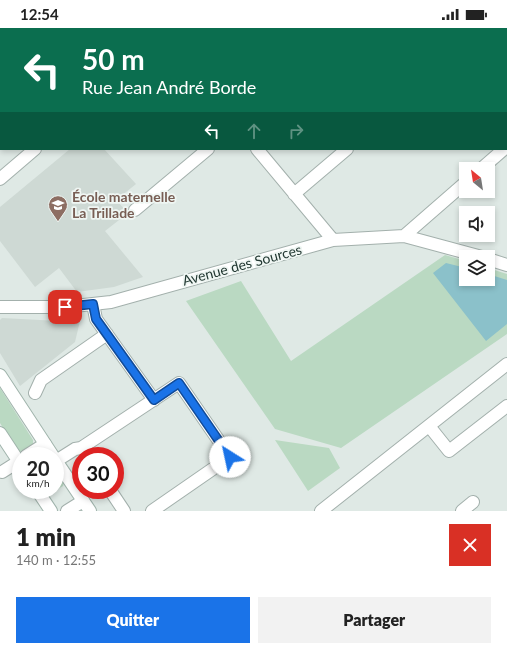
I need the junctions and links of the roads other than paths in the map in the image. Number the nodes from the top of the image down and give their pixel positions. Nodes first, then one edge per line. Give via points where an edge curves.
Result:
1 (34, 150) edge
2 (207, 150) edge
3 (258, 150) edge
4 (346, 150) edge
5 (504, 150) edge
6 (489, 162) edge
7 (0, 179) edge
8 (459, 188) edge
9 (294, 194) junction
10 (135, 210) dead end
11 (404, 236) junction
12 (333, 240) junction
13 (459, 251) edge
14 (495, 261) edge
15 (507, 265) edge
16 (93, 304) junction
17 (0, 307) edge
18 (107, 334) junction
19 (507, 364) edge
20 (0, 376) edge
21 (35, 393) dead end
22 (154, 400) junction
23 (507, 406) edge
24 (429, 426) junction
25 (0, 433) edge
26 (45, 444) junction
27 (41, 447) edge
28 (47, 447) edge
29 (91, 447) edge
30 (12, 448) edge
31 (12, 466) edge
32 (2, 472) dead end
33 (64, 473) edge
34 (43, 499) edge
35 (116, 499) edge
36 (473, 502) dead end
37 (86, 506) edge
38 (51, 511) edge
39 (67, 511) edge
40 (124, 511) edge
41 (152, 511) edge
42 (321, 511) edge
43 (462, 511) edge

1 - 7 street
2 - 10 street
3 - 9 street
4 - 9 street
5 - 6 street
8 - 11 street
9 - 12 street
11 - 12 street, Avenue des Sources
11 - 13 street, Avenue des Sources
12 - 16 street, Avenue des Sources via 111,302
14 - 15 street
16 - 17 street, Avenue des Sources
16 - 18 street via 96,319
18 - 21 street via 41,380
18 - 22 street
19 - 24 street
20 - 26 street
22 - 29 street
22 - 41 street via 179,383 230,457
23 - 24 street via 449,451
24 - 42 street
25 - 30 street
26 - 27 street
26 - 28 street
31 - 32 street
33 - 37 street
34 - 38 street
35 - 40 street
36 - 43 street
37 - 39 street

